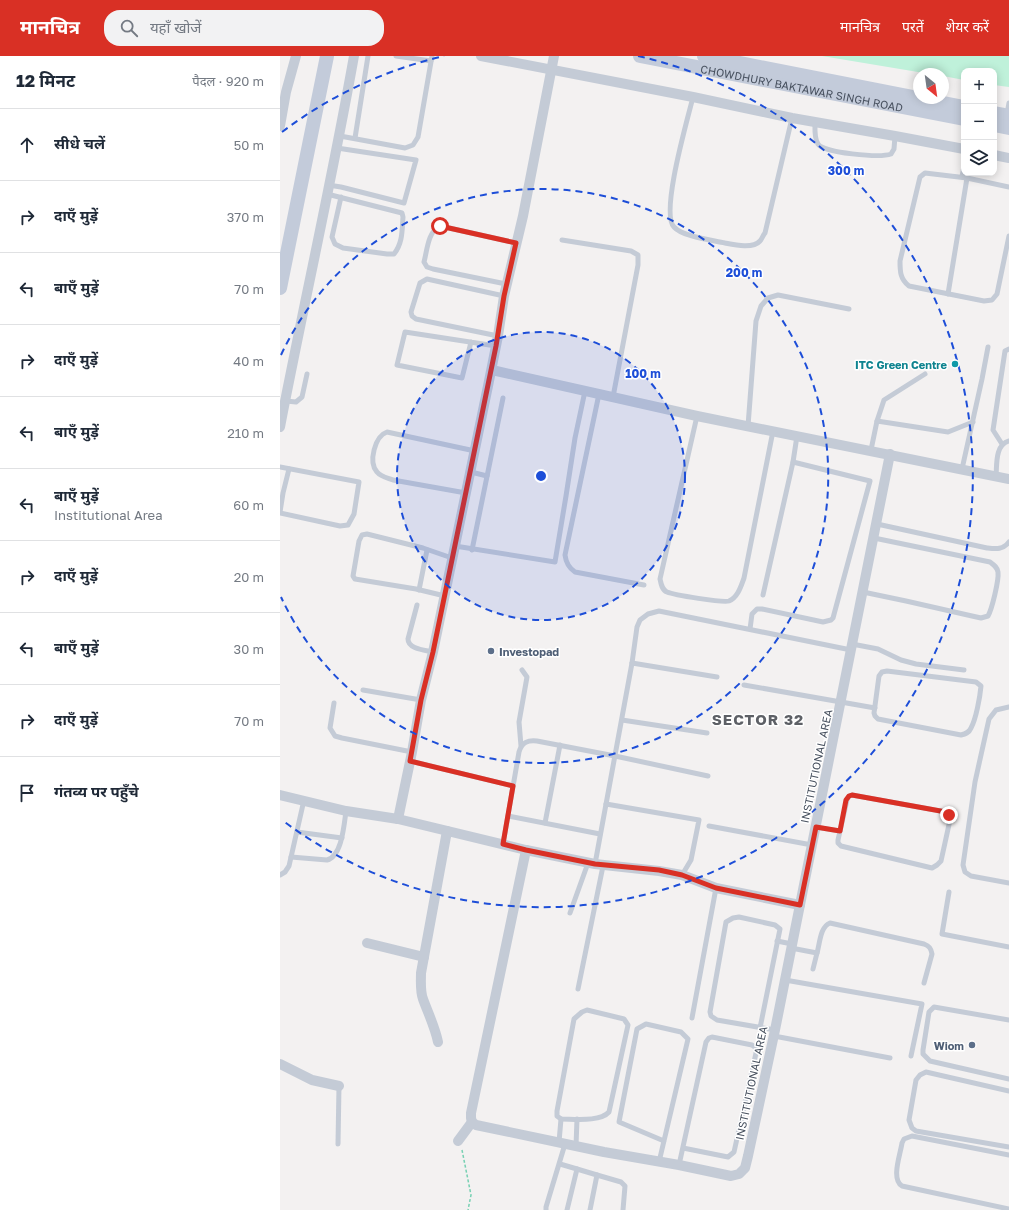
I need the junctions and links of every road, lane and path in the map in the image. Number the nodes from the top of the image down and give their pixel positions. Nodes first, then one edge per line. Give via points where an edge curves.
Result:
1 (296, 56) edge
2 (327, 56) edge
3 (354, 56) edge
4 (368, 56) edge
5 (396, 56) edge
6 (481, 56) edge
7 (554, 56) edge
8 (640, 56) edge
9 (704, 56) edge
10 (431, 59) edge
11 (551, 70) junction
12 (283, 91) edge
13 (693, 97) junction
14 (961, 106) edge
15 (792, 118) junction
16 (961, 118) edge
17 (815, 122) junction
18 (280, 126) edge
19 (340, 136) junction
20 (895, 136) junction
21 (355, 138) junction
22 (337, 148) junction
23 (961, 148) edge
24 (997, 156) edge
25 (1009, 158) edge
26 (976, 176) edge
27 (964, 178) junction
28 (975, 180) junction
29 (1009, 187) edge
30 (327, 189) junction
31 (341, 197) junction
32 (1009, 236) edge
33 (562, 240) dead end
34 (516, 243) junction
35 (506, 284) junction
36 (280, 288) edge
37 (948, 294) junction
38 (504, 296) junction
39 (849, 310) dead end
40 (497, 341) junction
41 (471, 342) junction
42 (988, 347) dead end
43 (1009, 349) edge
44 (492, 370) junction
45 (307, 374) dead end
46 (925, 374) dead end
47 (585, 391) junction
48 (598, 394) junction
49 (503, 398) dead end
50 (613, 398) junction
51 (286, 400) junction
52 (697, 416) junction
53 (877, 421) junction
54 (973, 422) junction
55 (748, 426) junction
56 (280, 427) edge
57 (773, 431) junction
58 (797, 436) junction
59 (1009, 441) edge
60 (1002, 444) junction
61 (871, 450) junction
62 (475, 451) junction
63 (890, 454) junction
64 (792, 462) junction
65 (280, 467) edge
66 (289, 469) junction
67 (962, 469) junction
68 (471, 472) junction
69 (487, 476) junction
70 (996, 476) junction
71 (1009, 479) edge
72 (466, 493) junction
73 (280, 513) edge
74 (877, 524) junction
75 (874, 538) junction
76 (1009, 542) edge
77 (455, 546) junction
78 (427, 550) junction
79 (472, 550) junction
80 (453, 558) junction
81 (644, 586) dead end
82 (419, 590) junction
83 (863, 592) junction
84 (763, 595) dead end
85 (445, 596) junction
86 (417, 605) dead end
87 (750, 629) junction
88 (852, 647) junction
89 (433, 652) junction
90 (632, 663) junction
91 (522, 670) dead end
92 (964, 670) dead end
93 (717, 677) dead end
94 (744, 685) dead end
95 (363, 690) dead end
96 (421, 700) junction
97 (841, 701) junction
98 (334, 703) dead end
99 (1009, 707) edge
100 (875, 708) junction
101 (622, 720) junction
102 (707, 734) dead end
103 (521, 746) junction
104 (560, 746) junction
105 (615, 756) junction
106 (411, 757) junction
107 (708, 776) dead end
108 (513, 786) junction
109 (280, 795) edge
110 (304, 800) junction
111 (606, 804) junction
112 (346, 811) junction
113 (508, 816) junction
114 (398, 819) junction
115 (545, 823) junction
116 (709, 826) dead end
117 (816, 827) junction
118 (447, 831) junction
119 (840, 831) junction
120 (296, 832) junction
121 (600, 834) junction
122 (342, 838) junction
123 (503, 844) junction
124 (812, 845) junction
125 (526, 850) junction
126 (291, 857) junction
127 (595, 864) junction
128 (280, 875) edge
129 (682, 875) junction
130 (1009, 883) edge
131 (716, 888) junction
132 (949, 892) dead end
133 (800, 905) junction
134 (570, 913) dead end
135 (777, 940) junction
136 (367, 943) dead end
137 (792, 946) junction
138 (1009, 947) edge
139 (817, 953) junction
140 (424, 957) junction
141 (813, 969) dead end
142 (785, 980) junction
143 (924, 983) dead end
144 (578, 989) dead end
145 (692, 1018) dead end
146 (1009, 1020) edge
147 (760, 1028) junction
148 (774, 1033) junction
149 (438, 1042) dead end
150 (911, 1056) dead end
151 (890, 1058) dead end
152 (280, 1064) edge
153 (1009, 1079) edge
154 (339, 1086) joint
155 (1009, 1091) edge
156 (561, 1119) junction
157 (577, 1119) junction
158 (472, 1122) junction
159 (458, 1141) joint
160 (664, 1141) junction
161 (562, 1143) junction
162 (338, 1144) dead end
163 (576, 1146) junction
164 (1009, 1147) edge
165 (683, 1148) junction
166 (1009, 1154) edge
167 (660, 1162) junction
168 (560, 1164) junction
169 (679, 1165) junction
170 (577, 1169) junction
171 (597, 1175) junction
172 (1009, 1209) edge
173 (468, 1210) edge
174 (546, 1210) edge
175 (567, 1210) edge
176 (590, 1210) edge
177 (623, 1210) edge

1 - 12 street
2 - 36 main road
3 - 19 street
4 - 21 lane
5 - 10 lane
6 - 11 street
7 - 11 street
8 - 16 main road, CHOWDHURY BAKTAWAR SINGH ROAD
9 - 14 main road, CHOWDHURY BAKTAWAR SINGH ROAD
10 - 21 lane via 418,137 413,145 405,148
11 - 13 street
11 - 34 street
12 - 18 street
13 - 15 street
13 - 15 lane via 675,170 670,216 672,226 681,233 729,244 750,246 760,242 765,233
15 - 17 street
17 - 20 street
17 - 20 lane via 816,139 826,150 886,156 894,149
19 - 21 lane
19 - 22 street
20 - 23 street
22 - 30 street
22 - 30 lane via 416,160 404,203 341,187
24 - 25 street
26 - 28 lane
27 - 28 lane
27 - 37 lane
27 - 37 lane via 925,173 920,177 900,261 903,281 909,286
28 - 29 lane
30 - 31 lane
30 - 51 street
31 - 31 lane via 402,213 401,242 394,254 343,248 335,244 332,237
32 - 37 lane via 997,294 992,300 984,301
33 - 50 lane via 632,251 638,255
34 - 35 street
34 - 35 lane via 440,226 432,232 424,262 427,267 433,269
35 - 38 street
38 - 40 street
38 - 40 lane via 427,279 420,283 411,312 416,318
39 - 55 lane via 778,295 768,298 761,306 756,321
40 - 41 lane
40 - 44 street
41 - 41 lane via 405,332 397,365 462,378
42 - 54 lane
43 - 60 lane via 1005,351 993,430
44 - 47 street
44 - 62 street
45 - 51 lane via 302,397 296,402
46 - 53 lane via 884,400
47 - 48 street
47 - 79 lane via 555,562
48 - 50 street
48 - 81 lane via 565,555 566,561 576,572
49 - 69 lane
50 - 52 street
51 - 56 street
52 - 55 street
52 - 57 lane via 660,579 662,587 667,592 679,595 728,601 741,587
53 - 54 lane via 948,432
53 - 61 lane
54 - 67 lane
55 - 57 street
57 - 58 street
58 - 61 street
58 - 64 lane
59 - 60 lane
60 - 70 lane via 999,449
61 - 63 street
62 - 68 street
62 - 72 lane via 388,432 382,435 373,453 372,463 376,472 383,477
63 - 67 street
63 - 74 street, INSTITUTIONAL AREA
64 - 84 lane
64 - 87 lane via 870,481 833,618 823,622 757,609 752,614
65 - 66 lane
66 - 73 lane
66 - 73 lane via 359,482 354,514 348,525 344,526
67 - 70 street
68 - 69 lane
68 - 72 street
69 - 79 lane
70 - 71 street
72 - 77 street
74 - 75 street, INSTITUTIONAL AREA
74 - 76 lane via 987,548 997,549
75 - 83 street, INSTITUTIONAL AREA
75 - 83 lane via 990,562 996,566 998,573 991,610 988,616 981,618
77 - 79 lane
77 - 80 street
78 - 80 lane
78 - 82 lane
78 - 82 lane via 367,534 360,538 353,576 355,579
80 - 85 street
82 - 85 lane
83 - 88 street, INSTITUTIONAL AREA
85 - 89 street
86 - 89 lane via 408,643 410,646
87 - 88 lane
87 - 90 lane via 659,611 648,614 640,620 637,627
88 - 92 lane via 878,650 916,664
88 - 97 street, INSTITUTIONAL AREA
89 - 96 street
90 - 93 lane
90 - 101 lane
91 - 103 lane via 527,677 519,722
94 - 97 lane
95 - 96 lane
96 - 106 street
97 - 100 lane
97 - 117 street, INSTITUTIONAL AREA
98 - 106 lane via 330,728 335,736
99 - 130 lane via 996,710 989,719 975,782 963,865 965,872 971,876
100 - 100 lane via 875,716 878,719 961,735 971,729 981,686 976,682 882,672 879,676
101 - 102 lane
101 - 105 lane
103 - 104 lane via 532,740
103 - 108 lane
104 - 105 lane
104 - 115 lane
105 - 107 lane
105 - 111 lane
106 - 108 lane
106 - 114 street
108 - 113 lane
109 - 110 street
110 - 112 street
110 - 120 lane
111 - 121 lane
111 - 129 lane via 699,820 691,860
112 - 114 street
112 - 122 lane
113 - 115 lane
113 - 123 lane
114 - 118 street
115 - 121 lane
116 - 124 lane
117 - 119 lane
117 - 124 street, INSTITUTIONAL AREA
118 - 123 street
118 - 140 street
119 - 119 lane via 846,800 852,795 946,812 950,820 941,861 932,868 841,846 838,843
120 - 122 lane
120 - 126 lane
121 - 127 lane
122 - 126 lane via 332,859
123 - 125 street
124 - 133 street, INSTITUTIONAL AREA
125 - 127 street
125 - 158 street via 471,1112
126 - 128 lane via 289,866
127 - 129 street via 659,870
127 - 134 lane
127 - 144 lane
129 - 131 street
131 - 133 street
131 - 145 lane
132 - 138 lane via 942,934
133 - 137 street, INSTITUTIONAL AREA
135 - 137 lane
135 - 147 lane
135 - 147 lane via 780,929 775,925 739,917 726,922 711,1016 717,1020
136 - 140 street
137 - 139 lane
137 - 142 street, INSTITUTIONAL AREA
139 - 141 lane
139 - 143 lane via 823,929 830,923 924,944 929,946 932,954
140 - 149 street via 420,986
142 - 148 street, INSTITUTIONAL AREA
142 - 150 lane via 922,1004
146 - 153 lane via 934,1007 929,1012 923,1050 923,1054 930,1061
147 - 148 lane
148 - 151 lane
148 - 169 street, INSTITUTIONAL AREA via 745,1168 740,1174 731,1176
152 - 154 street via 312,1080
154 - 162 lane
155 - 164 lane via 926,1072 916,1080 909,1120 912,1128 916,1130
156 - 157 lane
156 - 157 lane via 557,1116 557,1111 574,1019 587,1010 624,1019 628,1025 609,1112 599,1118
156 - 161 lane
157 - 163 lane
158 - 159 street
158 - 161 street, INSTITUTIONAL AREA via 476,1125
159 - 173 path via 464,1155 471,1195
160 - 160 lane via 688,1039 681,1032 646,1024 637,1029 619,1122
160 - 167 lane
161 - 163 street, INSTITUTIONAL AREA
161 - 168 lane
163 - 167 street, INSTITUTIONAL AREA
165 - 165 lane via 706,1042 712,1037 752,1045 756,1048 756,1053 734,1152 728,1157
165 - 169 lane
166 - 172 lane via 912,1136 904,1139 902,1143 896,1177 898,1184 902,1186
167 - 169 street, INSTITUTIONAL AREA
168 - 170 lane
168 - 174 lane
170 - 171 lane
170 - 175 lane
171 - 176 lane
171 - 177 lane via 621,1182 625,1186

